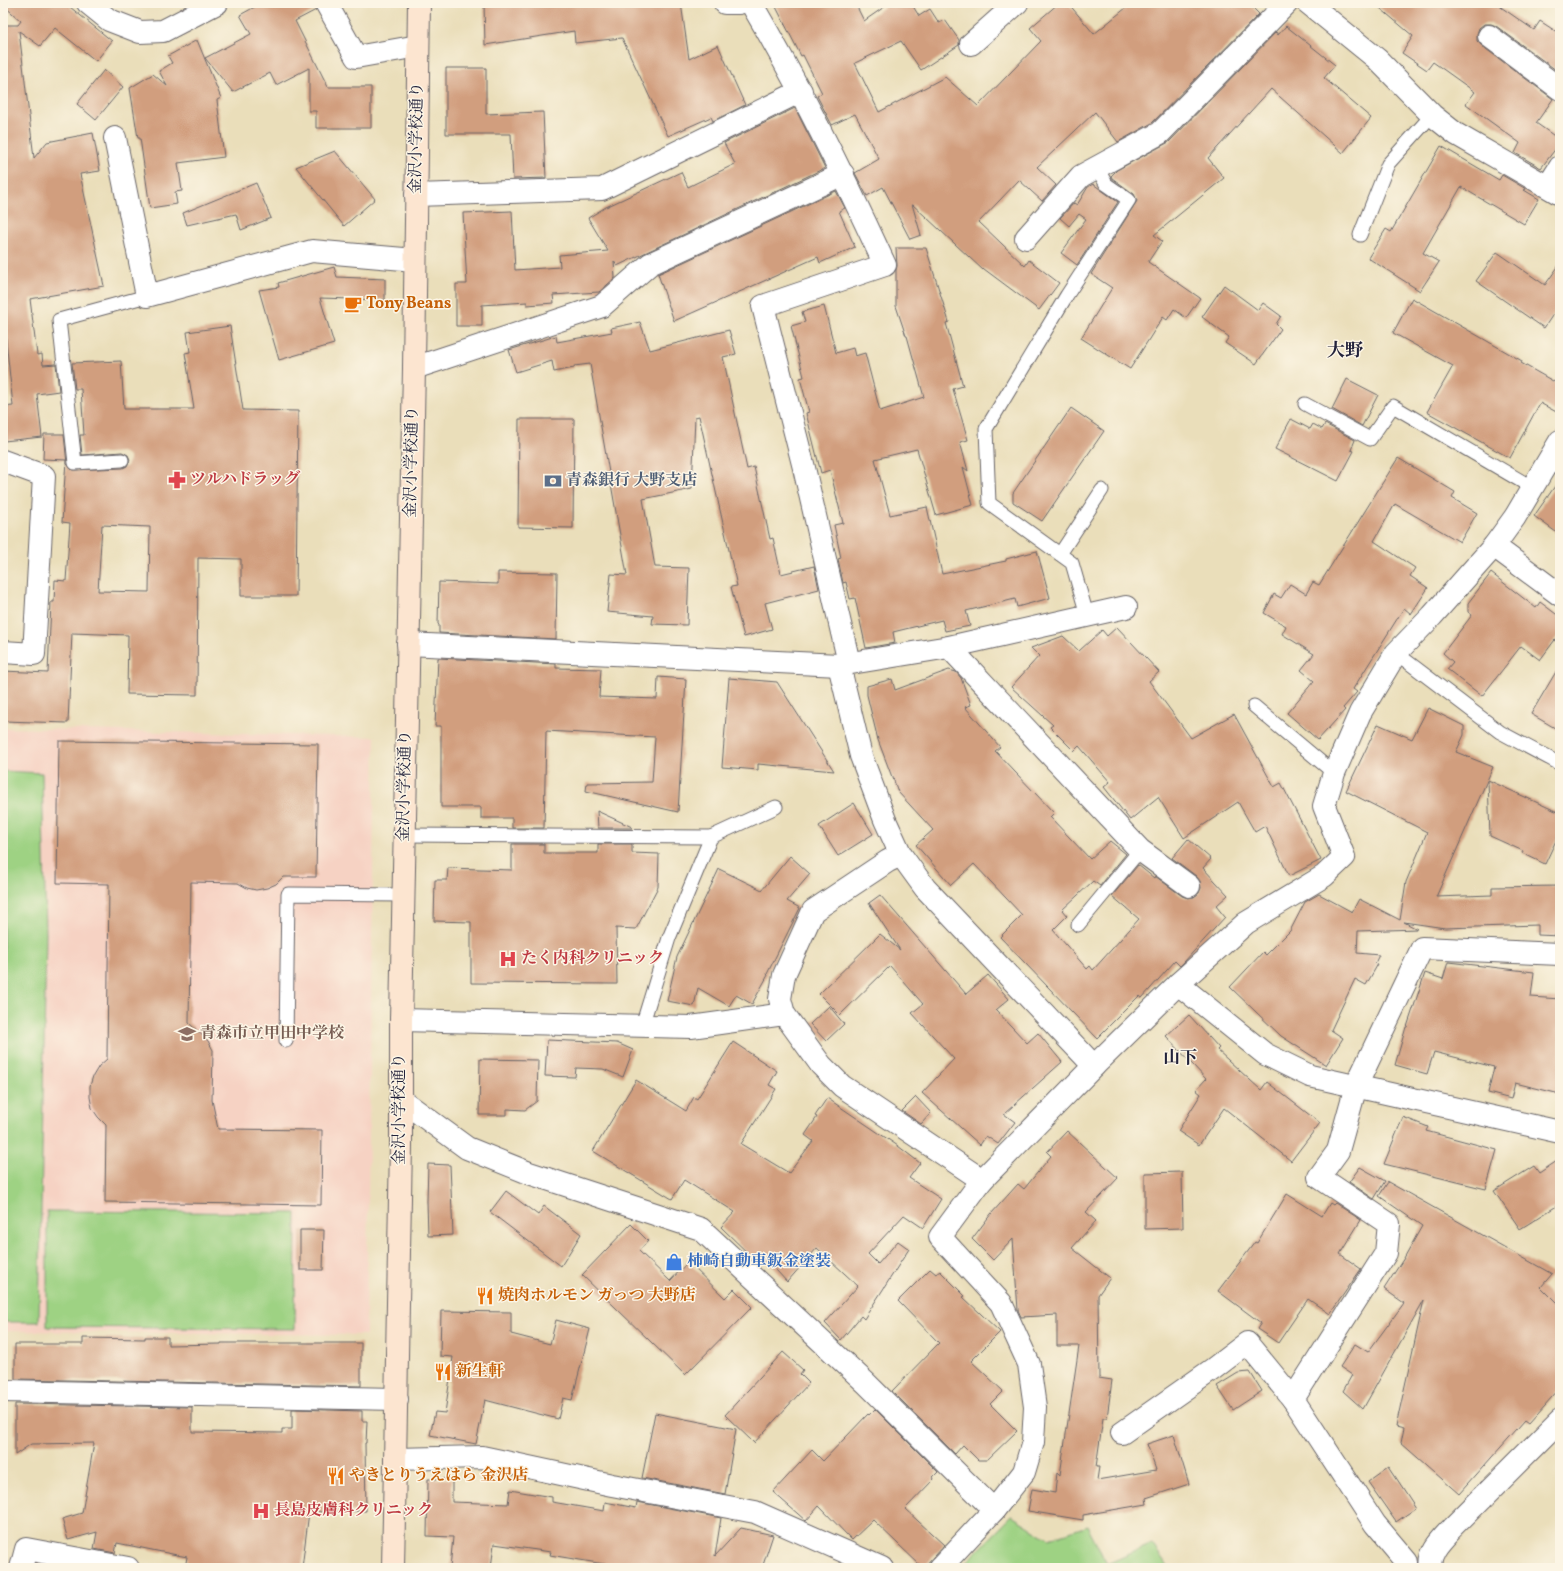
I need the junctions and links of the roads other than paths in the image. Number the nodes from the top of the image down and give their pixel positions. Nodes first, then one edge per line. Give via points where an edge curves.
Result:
1 (88, 3) edge
2 (217, 3) edge
3 (326, 3) edge
4 (419, 3) edge
5 (725, 3) edge
6 (739, 3) edge
7 (752, 3) edge
8 (1017, 3) edge
9 (1287, 3) edge
10 (1308, 3) edge
11 (1489, 36) dead end
12 (971, 44) dead end
13 (418, 46) junction
14 (1560, 89) edge
15 (801, 91) junction
16 (1432, 115) junction
17 (115, 138) dead end
18 (1560, 167) edge
19 (1097, 168) junction
20 (843, 174) junction
21 (1554, 190) edge
22 (416, 195) junction
23 (1360, 235) dead end
24 (1026, 238) dead end
25 (415, 260) junction
26 (147, 296) junction
27 (414, 368) junction
28 (1305, 404) dead end
29 (1560, 441) edge
30 (122, 460) dead end
31 (3, 461) edge
32 (1533, 488) junction
33 (1102, 490) dead end
34 (1494, 546) junction
35 (1060, 554) junction
36 (1560, 595) edge
37 (1126, 607) dead end
38 (1088, 615) junction
39 (408, 644) junction
40 (949, 647) junction
41 (3, 652) edge
42 (1396, 653) junction
43 (844, 664) junction
44 (1254, 706) dead end
45 (1560, 764) edge
46 (1334, 773) junction
47 (776, 808) dead end
48 (405, 835) junction
49 (712, 837) junction
50 (1140, 850) junction
51 (901, 855) junction
52 (1189, 886) dead end
53 (403, 895) junction
54 (1078, 924) dead end
55 (1560, 954) edge
56 (1178, 984) junction
57 (784, 1014) junction
58 (401, 1020) junction
59 (642, 1026) junction
60 (286, 1041) dead end
61 (1094, 1066) junction
62 (1356, 1086) junction
63 (400, 1100) junction
64 (1560, 1132) edge
65 (982, 1180) junction
66 (3, 1391) edge
67 (397, 1399) junction
68 (1292, 1399) junction
69 (1560, 1420) edge
70 (1122, 1433) dead end
71 (395, 1459) junction
72 (994, 1510) junction
73 (1403, 1565) edge
74 (1431, 1565) edge
75 (22, 1568) edge
76 (128, 1568) edge
77 (393, 1568) edge
78 (882, 1568) edge
79 (940, 1568) edge

1 - 2 street via 109,20 140,32 163,31
3 - 13 street via 356,57
4 - 13 street, 金沢小学校通り
5 - 6 street
7 - 15 street
8 - 12 street
9 - 19 street via 1160,133
10 - 16 street via 1378,59
11 - 14 street
13 - 22 street, 金沢小学校通り
15 - 20 street
15 - 22 street via 602,189
16 - 21 street via 1456,134
16 - 23 lane via 1388,164
17 - 26 street
18 - 21 street
19 - 24 street via 1081,176
19 - 35 lane via 1106,184 1129,200 1067,295 986,429 989,503
20 - 27 street via 650,264 602,306
20 - 43 street via 885,265 763,306 804,468
22 - 25 street, 金沢小学校通り
25 - 26 street via 312,251
25 - 27 street, 金沢小学校通り
26 - 30 lane via 59,320 75,463
27 - 39 street, 金沢小学校通り
28 - 32 lane via 1370,439 1394,406
29 - 32 street
31 - 41 street via 44,476 34,654
32 - 34 street via 1516,517
33 - 35 lane
34 - 36 street
34 - 42 street
35 - 38 lane via 1072,563
37 - 38 street
38 - 40 street
39 - 43 street
39 - 48 street, 金沢小学校通り
40 - 43 street
40 - 50 street
42 - 45 lane via 1500,732
42 - 46 street via 1360,713
43 - 51 street via 861,756
44 - 46 lane
46 - 56 street via 1324,806 1344,857 1324,876 1246,923
47 - 49 lane
48 - 49 lane
48 - 53 street, 金沢小学校通り
49 - 59 lane via 669,938
50 - 52 street
50 - 54 lane
51 - 57 street via 813,911 784,974 780,998
51 - 61 street via 925,888
53 - 58 street, 金沢小学校通り
53 - 60 lane via 288,894
55 - 62 street via 1422,948
56 - 61 street
56 - 62 street via 1265,1054 1310,1076
57 - 59 street via 691,1027
57 - 65 street via 821,1065 842,1086
58 - 59 street
58 - 63 street, 金沢小学校通り
61 - 65 street
62 - 64 street
62 - 68 street via 1338,1151 1319,1177 1389,1224 1386,1253
63 - 67 street, 金沢小学校通り
63 - 72 street via 466,1148 528,1173 701,1229 866,1384
65 - 72 street via 940,1237 1001,1303 1029,1364 1035,1407 1033,1442 1024,1472
66 - 67 street
67 - 71 street, 金沢小学校通り
68 - 70 street via 1247,1344
68 - 73 street
69 - 74 street via 1436,1545
71 - 77 street, 金沢小学校通り
71 - 78 street via 482,1457 755,1512
72 - 79 street
73 - 74 street
75 - 76 street via 26,1549

